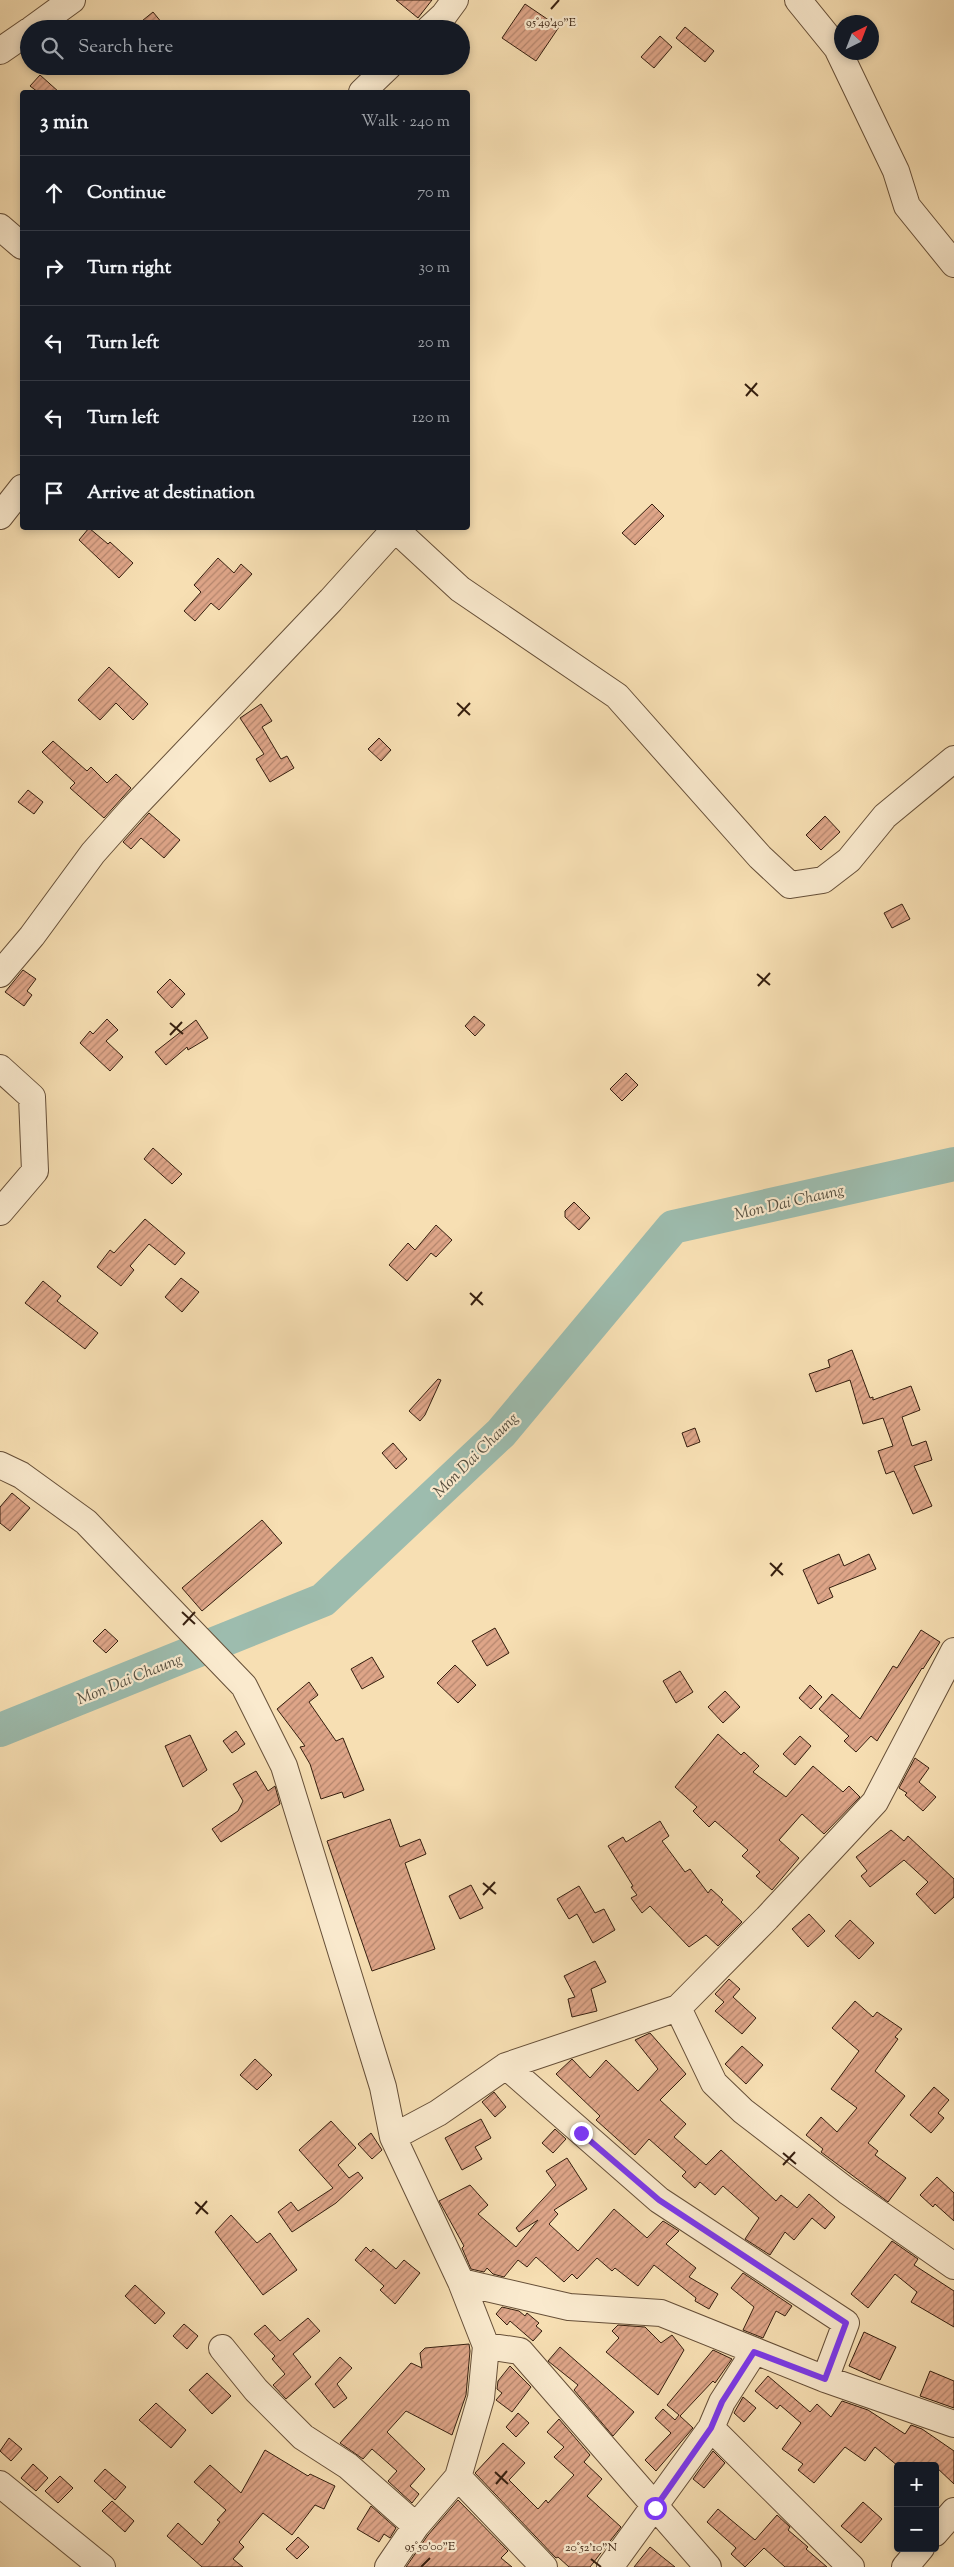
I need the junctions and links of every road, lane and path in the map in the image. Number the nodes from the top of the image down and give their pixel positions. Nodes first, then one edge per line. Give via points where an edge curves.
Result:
1 (72, 0) edge
2 (455, 0) edge
3 (798, 0) edge
4 (44, 20) edge
5 (439, 20) edge
6 (20, 37) edge
7 (0, 51) edge
8 (380, 75) edge
9 (364, 90) edge
10 (0, 227) edge
11 (20, 244) edge
12 (954, 264) edge
13 (20, 491) edge
14 (0, 516) edge
15 (392, 530) edge
16 (396, 530) edge
17 (954, 759) edge
18 (0, 974) edge
19 (0, 1068) edge
20 (0, 1212) edge
21 (0, 1465) edge
22 (954, 1652) edge
23 (678, 2008) junction
24 (506, 2066) junction
25 (393, 2137) junction
26 (954, 2266) edge
27 (461, 2282) junction
28 (486, 2346) junction
29 (222, 2348) dead end
30 (754, 2352) junction
31 (825, 2379) junction
32 (954, 2424) edge
33 (711, 2428) junction
34 (458, 2477) junction
35 (0, 2484) edge
36 (655, 2508) junction
37 (954, 2511) edge
38 (416, 2526) junction
39 (939, 2528) edge
40 (918, 2552) edge
41 (391, 2566) edge
42 (102, 2567) edge
43 (544, 2567) edge
44 (610, 2567) edge
45 (708, 2567) edge
46 (851, 2567) edge
47 (905, 2567) edge

1 - 4 street
2 - 5 street
3 - 12 street via 837,48 896,171 907,206
6 - 7 street
8 - 9 street
10 - 11 street
13 - 14 street
15 - 18 street via 331,600 93,853
16 - 17 street via 460,589 618,696 760,858 790,885 823,880 843,865 885,816
19 - 20 street via 32,1097 35,1171
21 - 25 street via 21,1475 86,1522 244,1686 284,1766 383,2087
22 - 23 street via 875,1802
23 - 24 street
23 - 26 street via 714,2083 743,2111
24 - 25 street via 438,2113
24 - 31 street via 659,2200 846,2323
25 - 27 street
27 - 28 street
27 - 30 street via 569,2307 661,2313
28 - 34 street via 481,2398
28 - 36 street via 520,2351
29 - 38 street via 256,2390 304,2437 348,2466
30 - 31 street
30 - 33 street via 722,2402
31 - 32 street
33 - 36 street
33 - 46 street
34 - 38 street
34 - 43 street
35 - 42 street
36 - 44 street
36 - 45 street
37 - 39 street
38 - 41 street
40 - 47 street

